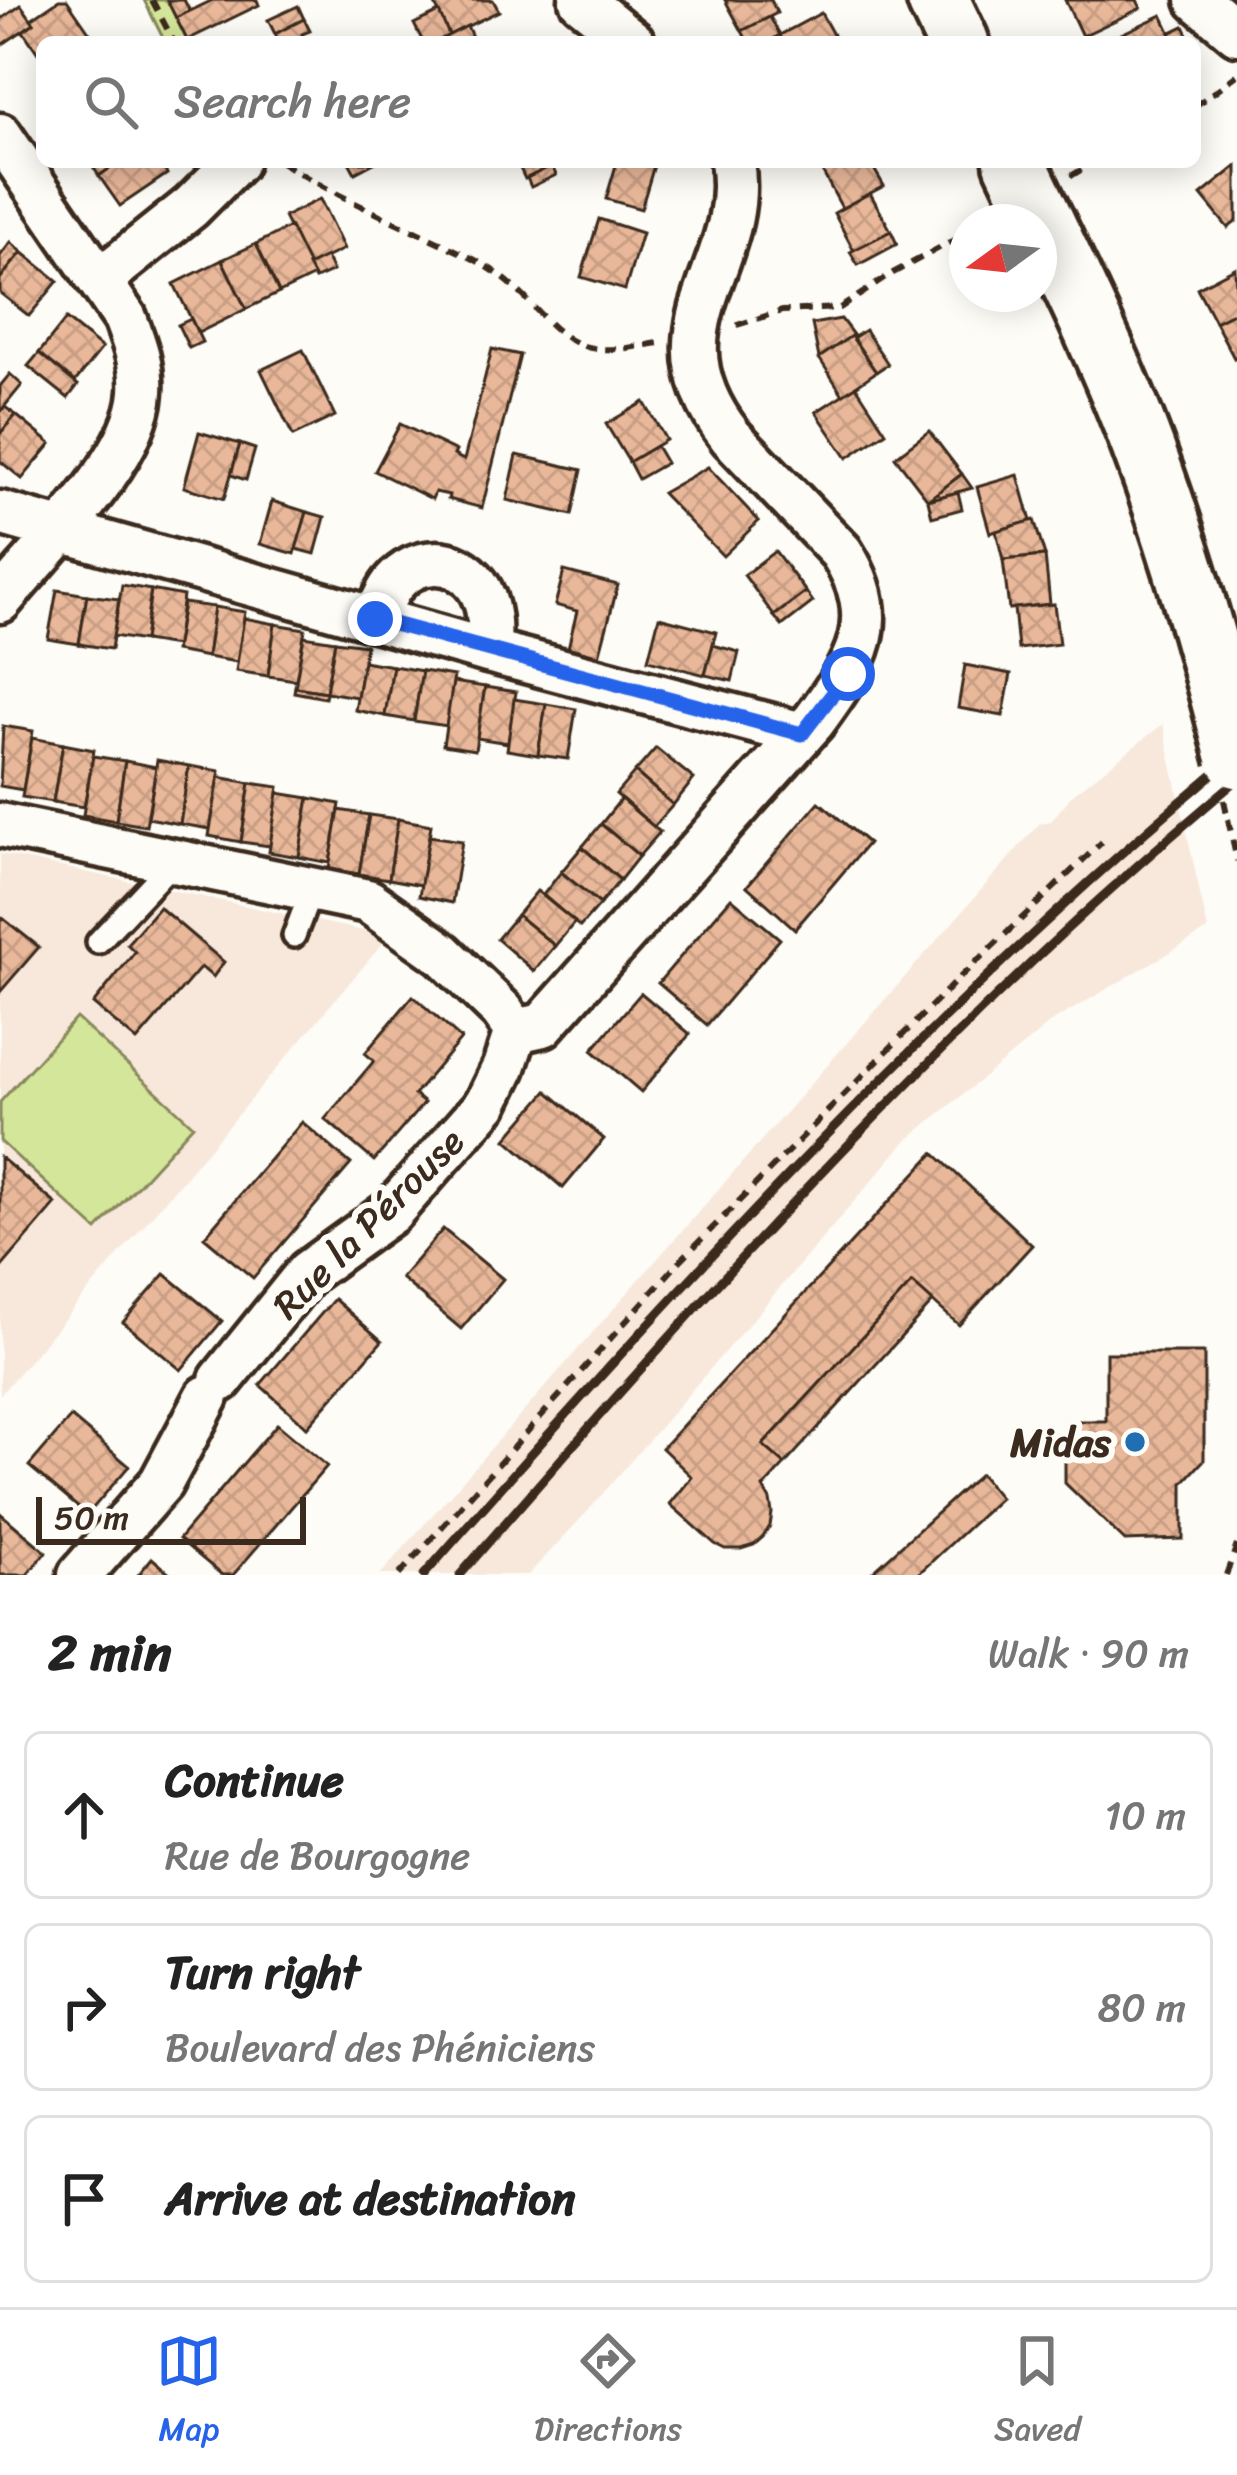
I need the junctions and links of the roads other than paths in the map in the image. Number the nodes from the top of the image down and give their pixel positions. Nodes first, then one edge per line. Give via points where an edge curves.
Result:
1 (581, 0) edge
2 (938, 0) edge
3 (1198, 0) edge
4 (1237, 33) edge
5 (626, 36) edge
6 (955, 36) edge
7 (0, 135) edge
8 (230, 168) edge
9 (732, 168) edge
10 (1018, 168) edge
11 (100, 280) junction
12 (0, 513) edge
13 (70, 519) junction
14 (0, 601) edge
15 (375, 619) junction
16 (488, 651) junction
17 (808, 727) junction
18 (1233, 742) edge
19 (0, 825) edge
20 (174, 861) junction
21 (312, 889) junction
22 (295, 936) dead end
23 (98, 942) dead end
24 (516, 1031) junction
25 (80, 1575) edge

1 - 5 street
2 - 6 main road
3 - 4 street
7 - 11 street
8 - 11 street
9 - 17 street via 734,200 695,338 704,393 717,419 841,552 860,589 865,623 848,674
10 - 18 main road via 1140,439
11 - 13 street via 136,347 141,393 127,441
12 - 13 street
13 - 14 street
13 - 15 street
15 - 16 street
15 - 16 street via 390,586 439,561 478,586
16 - 17 street
17 - 24 street via 543,1025
19 - 20 street
20 - 21 street
20 - 23 lane
21 - 22 lane
21 - 24 street via 368,901 443,954
24 - 25 street, Rue la Pérouse via 485,1104 392,1212 308,1272 214,1389 160,1483

